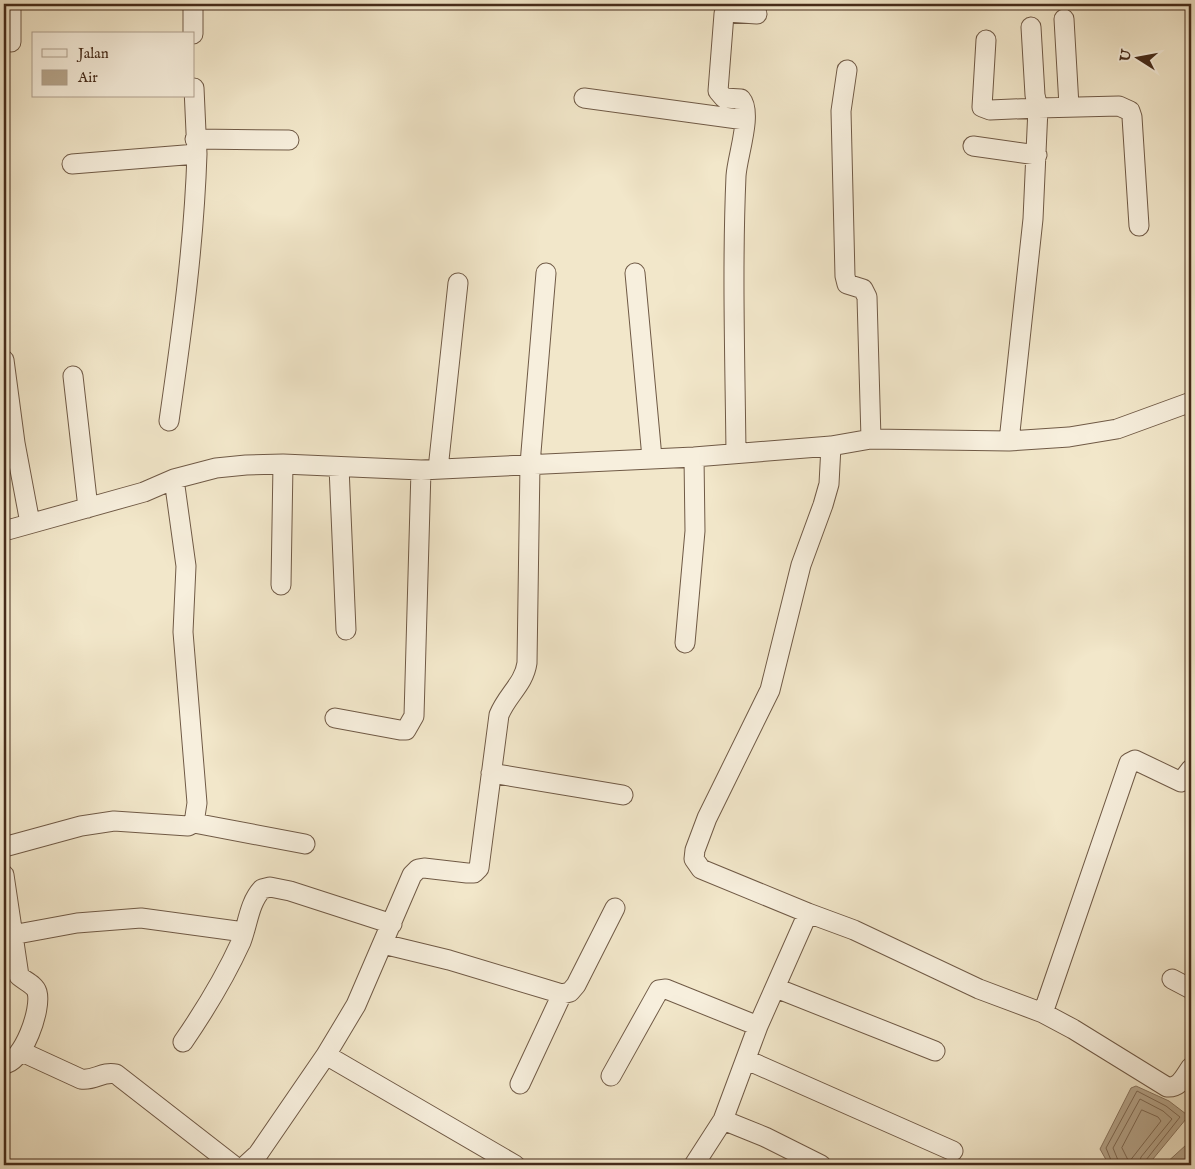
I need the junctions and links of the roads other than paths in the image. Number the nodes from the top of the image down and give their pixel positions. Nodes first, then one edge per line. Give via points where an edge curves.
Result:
1 (11, 4) edge
2 (193, 4) edge
3 (757, 14) dead end
4 (1064, 18) dead end
5 (1031, 27) dead end
6 (193, 32) edge
7 (986, 40) dead end
8 (11, 42) dead end
9 (847, 70) dead end
10 (194, 98) edge
11 (584, 98) dead end
12 (1069, 106) junction
13 (1038, 108) junction
14 (745, 120) junction
15 (289, 140) dead end
16 (196, 146) junction
17 (973, 146) dead end
18 (1037, 155) junction
19 (72, 164) dead end
20 (1139, 226) dead end
21 (546, 273) dead end
22 (635, 273) dead end
23 (458, 283) dead end
24 (4, 360) edge
25 (73, 376) dead end
26 (1191, 402) edge
27 (169, 420) dead end
28 (871, 439) junction
29 (1009, 441) junction
30 (831, 446) junction
31 (736, 453) junction
32 (694, 457) junction
33 (652, 458) junction
34 (283, 464) junction
35 (530, 464) junction
36 (339, 467) junction
37 (430, 470) junction
38 (174, 479) junction
39 (88, 508) junction
40 (30, 523) junction
41 (4, 531) edge
42 (281, 585) dead end
43 (346, 630) dead end
44 (685, 643) dead end
45 (335, 718) dead end
46 (1191, 769) edge
47 (491, 773) junction
48 (623, 795) dead end
49 (194, 824) junction
50 (305, 844) dead end
51 (4, 847) edge
52 (4, 875) edge
53 (615, 908) dead end
54 (808, 913) junction
55 (392, 924) junction
56 (244, 932) junction
57 (12, 935) junction
58 (383, 944) junction
59 (12, 977) edge
60 (1172, 979) dead end
61 (776, 988) junction
62 (1191, 989) edge
63 (562, 994) junction
64 (1043, 1013) junction
65 (758, 1026) junction
66 (183, 1042) dead end
67 (935, 1051) dead end
68 (326, 1055) junction
69 (746, 1060) junction
70 (9, 1064) edge
71 (1191, 1067) edge
72 (611, 1076) dead end
73 (520, 1084) dead end
74 (723, 1120) junction
75 (953, 1151) dead end
76 (258, 1162) edge
77 (232, 1165) edge
78 (515, 1165) edge
79 (694, 1165) edge
80 (821, 1165) edge

1 - 8 street
2 - 6 street
3 - 14 street via 727,12 723,18 718,91 724,98 742,98
4 - 12 street
5 - 13 street
7 - 13 street via 982,107 990,110
9 - 28 street via 841,111 845,276 847,284 863,289 867,297
10 - 16 street
11 - 14 street
12 - 13 street
12 - 20 street via 1119,106 1130,111
13 - 18 street
14 - 31 street via 736,172 733,263
15 - 16 street
16 - 19 street
16 - 27 street via 189,281
17 - 18 street
18 - 29 street
21 - 35 street
22 - 33 street
23 - 37 street
24 - 40 street
25 - 39 street
26 - 29 street via 1151,418 1093,434
28 - 29 street
28 - 30 street
30 - 31 street
30 - 54 street via 829,484 801,565 770,690 694,850 694,859 701,869
31 - 32 street
32 - 33 street
32 - 44 street via 695,530
33 - 35 street
34 - 36 street
34 - 38 street via 216,468
34 - 42 street
35 - 37 street
35 - 47 street via 527,663 522,681 504,701 499,715
36 - 37 street
36 - 43 street
37 - 45 street via 414,716 406,730
38 - 39 street via 144,492
38 - 49 street via 186,566 183,632 197,803
39 - 40 street
40 - 41 street
46 - 64 street via 1181,782 1135,760 1129,763
47 - 48 street
47 - 55 street via 479,868 474,873 418,869 412,875
49 - 50 street
49 - 51 street via 114,821 81,826
52 - 57 street
53 - 63 street via 576,984 570,992
54 - 61 street
54 - 64 street via 854,930 979,989
55 - 56 street via 270,887 262,888 255,896
55 - 58 street
56 - 57 street via 141,918 77,923
56 - 66 street via 211,998
57 - 59 street
58 - 63 street
58 - 68 street via 356,1005
59 - 70 street via 33,986 38,995 34,1023
60 - 62 street
61 - 65 street
61 - 67 street
63 - 73 street
64 - 71 street via 1167,1088 1179,1084
65 - 69 street
65 - 72 street via 659,990
68 - 76 street
68 - 78 street
69 - 74 street
69 - 75 street
70 - 77 street via 91,1080 108,1072 116,1074
74 - 79 street
74 - 80 street via 765,1136

